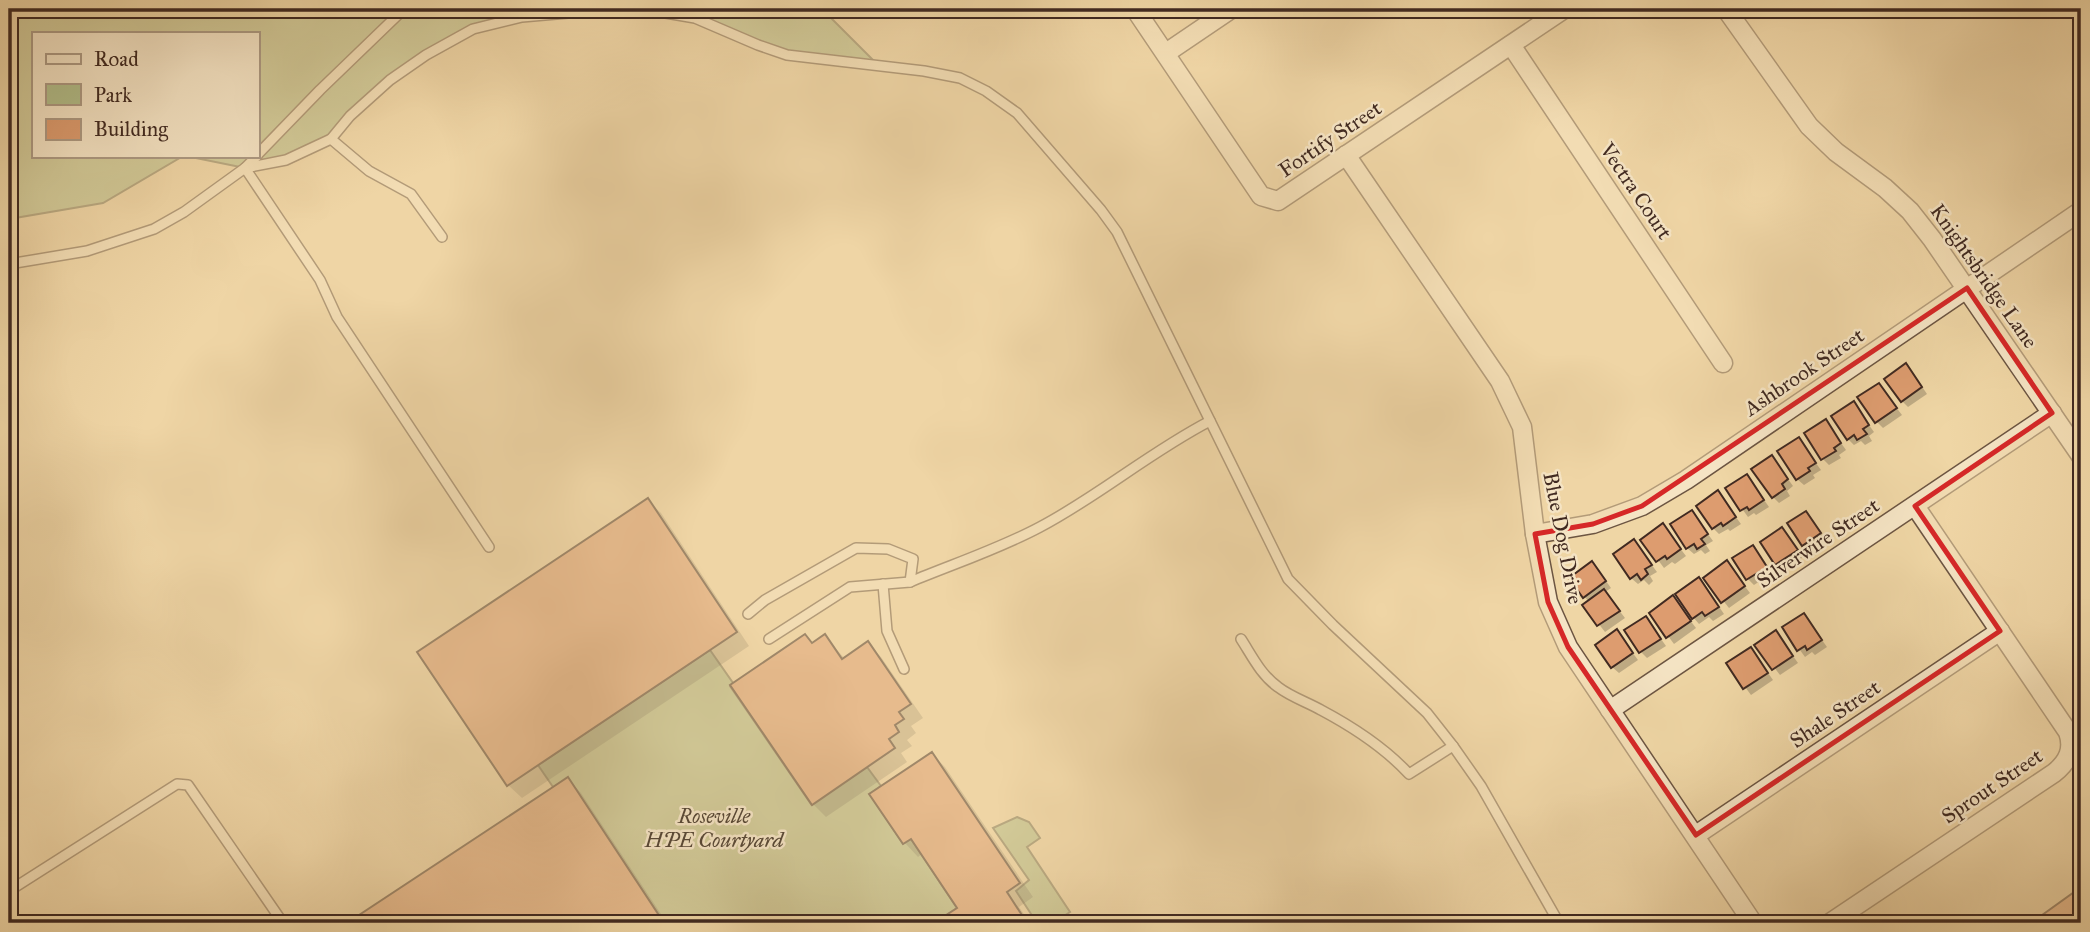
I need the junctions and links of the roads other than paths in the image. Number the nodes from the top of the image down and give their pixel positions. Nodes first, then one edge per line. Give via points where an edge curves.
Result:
1 (404, 9) edge
2 (1135, 9) edge
3 (1231, 9) edge
4 (1564, 9) edge
5 (1726, 9) edge
6 (1511, 45) junction
7 (1166, 53) junction
8 (331, 139) junction
9 (259, 153) edge
10 (1346, 155) junction
11 (254, 158) edge
12 (245, 168) junction
13 (2081, 211) edge
14 (442, 237) dead end
15 (9, 264) edge
16 (1967, 288) junction
17 (1723, 363) dead end
18 (2052, 413) junction
19 (1210, 421) junction
20 (2081, 457) edge
21 (1914, 506) junction
22 (1535, 534) junction
23 (489, 547) dead end
24 (910, 582) junction
25 (883, 584) junction
26 (748, 614) dead end
27 (2000, 631) junction
28 (769, 639) dead end
29 (1241, 639) dead end
30 (904, 669) dead end
31 (1610, 710) junction
32 (1453, 746) junction
33 (1696, 835) junction
34 (9, 891) edge
35 (283, 923) edge
36 (1559, 923) edge
37 (1753, 923) edge
38 (1830, 923) edge

1 - 9 lane
2 - 7 street
3 - 7 street
4 - 6 street, Fortify Street
5 - 16 street, Knightsbridge Lane via 1809,126 1910,211
6 - 10 street, Fortify Street
6 - 17 street, Vectra Court
7 - 10 street, Fortify Street via 1261,196 1278,201
8 - 12 lane via 286,160
8 - 14 lane via 369,171 411,194
8 - 19 lane via 390,80 426,55 472,29 522,17 614,9 654,11 695,18 787,55 960,78 1017,113 1101,209 1117,232
10 - 22 street, Blue Dog Drive via 1500,381 1521,427
11 - 12 lane
12 - 15 lane via 154,229 87,251
12 - 23 lane
13 - 16 street, Ashbrook Street
16 - 18 street, Knightsbridge Lane
16 - 22 street, Ashbrook Street via 1642,506 1593,524
18 - 20 street, Knightsbridge Lane
18 - 21 street, Silverwire Street
19 - 24 lane via 1040,527
19 - 32 lane via 1288,579 1427,713
21 - 27 street, Sprout Street
21 - 31 street, Silverwire Street
22 - 31 street, Blue Dog Drive via 1548,602 1569,647
24 - 25 lane
24 - 26 lane via 913,559 888,548 856,548
25 - 28 lane via 850,587
25 - 30 lane via 887,631
27 - 33 street, Shale Street
27 - 38 street, Sprout Street via 2068,732 2071,747 2064,763
29 - 32 lane via 1261,671 1278,687 1393,757 1409,775
31 - 33 street, Blue Dog Drive
32 - 36 lane
33 - 37 street, Blue Dog Drive
34 - 35 lane via 177,784 188,785

